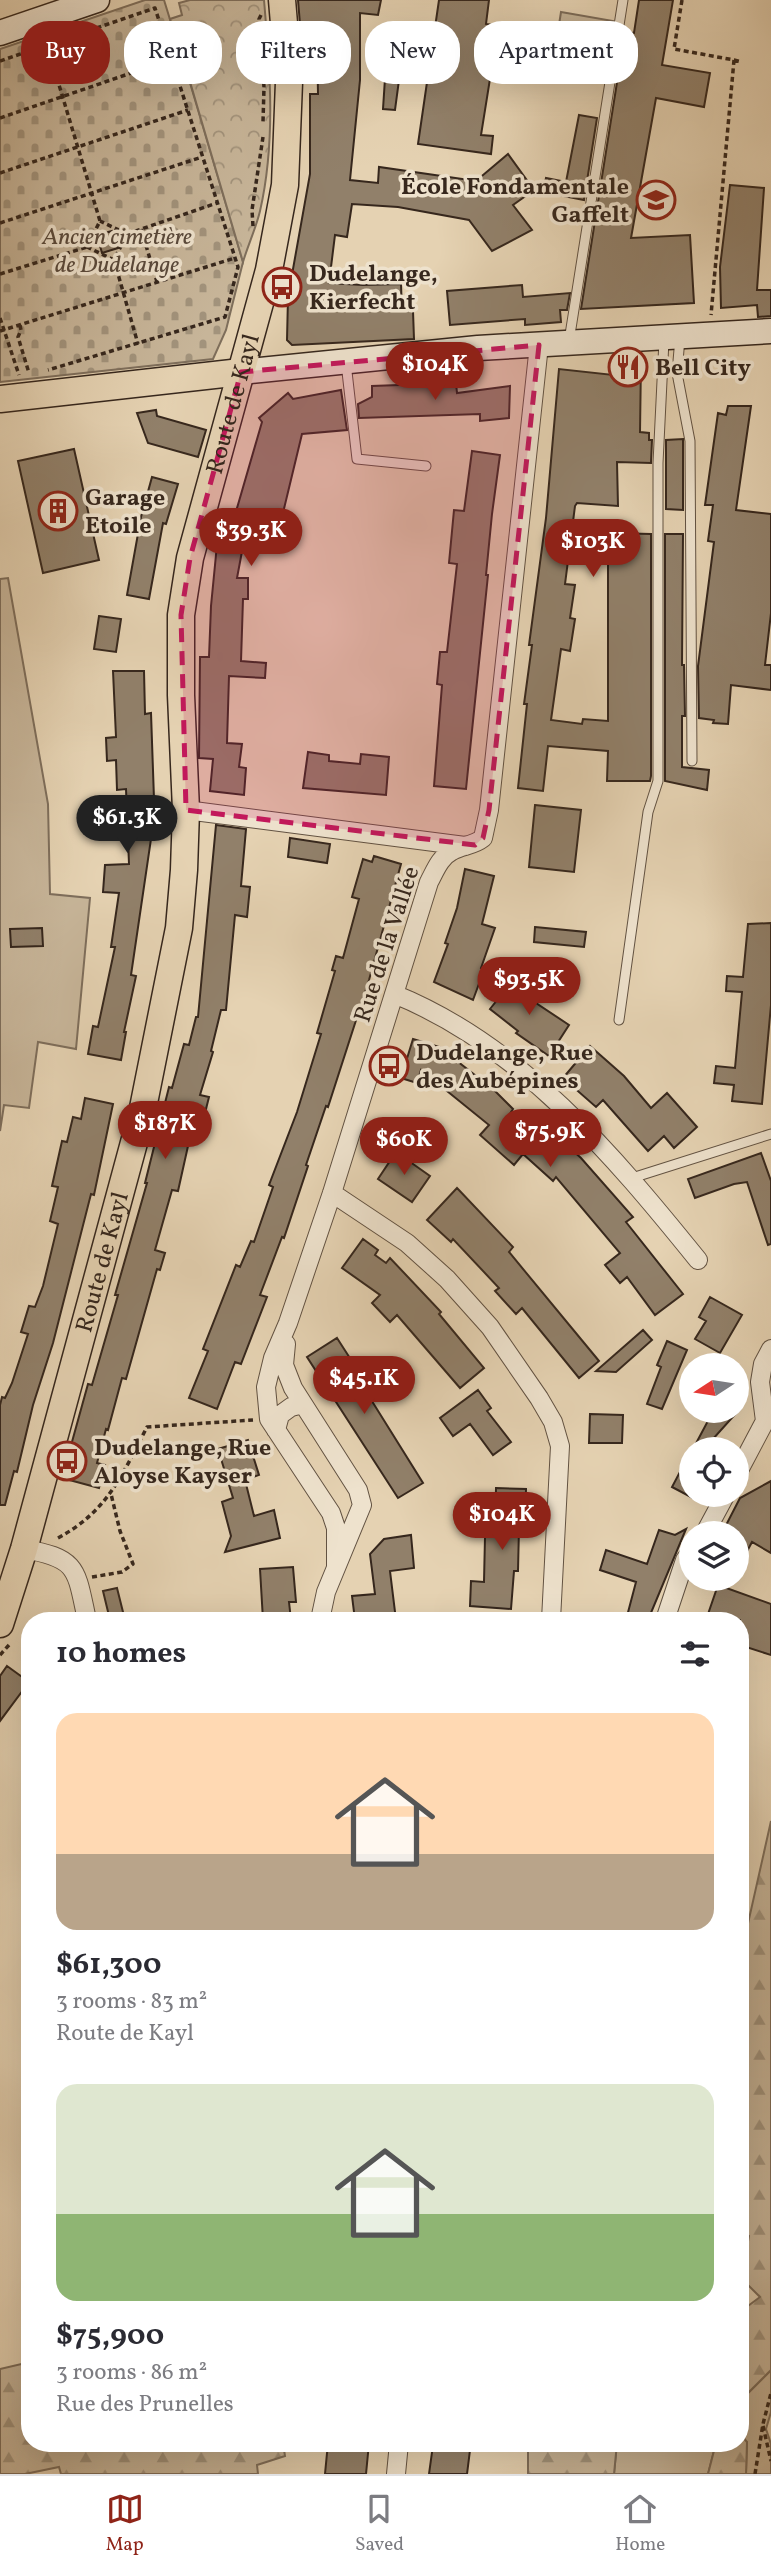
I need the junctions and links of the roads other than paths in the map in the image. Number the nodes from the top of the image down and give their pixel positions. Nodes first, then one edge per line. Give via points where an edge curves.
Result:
1 (97, 0) edge
2 (623, 0) edge
3 (274, 7) edge
4 (0, 33) edge
5 (771, 331) edge
6 (672, 337) junction
7 (569, 343) junction
8 (538, 345) junction
9 (346, 361) junction
10 (242, 372) junction
11 (18, 390) edge
12 (426, 466) dead end
13 (692, 761) dead end
14 (186, 810) junction
15 (465, 846) junction
16 (394, 994) junction
17 (619, 1020) dead end
18 (771, 1134) edge
19 (632, 1178) junction
20 (332, 1193) junction
21 (698, 1260) dead end
22 (288, 1323) junction
23 (771, 1349) edge
24 (303, 1404) junction
25 (272, 1425) junction
26 (768, 1425) edge
27 (749, 1455) edge
28 (362, 1505) junction
29 (331, 1513) junction
30 (24, 1549) junction
31 (336, 1566) junction
32 (679, 1578) edge
33 (85, 1612) edge
34 (322, 1612) edge
35 (551, 1612) edge
36 (668, 1612) edge
37 (5, 1634) edge
38 (398, 2452) edge
39 (396, 2474) edge

1 - 4 main road
2 - 7 lane
3 - 10 main road, Route de Kayl via 289,82 285,185
5 - 6 main road
6 - 7 main road
6 - 13 lane via 690,441
6 - 17 lane via 658,463 658,781 648,812
7 - 8 main road
8 - 9 main road
8 - 15 street, Rue de la Vallée via 489,810 483,838
9 - 10 main road
9 - 12 lane via 357,459
10 - 11 main road
10 - 14 main road, Route de Kayl via 190,558 181,615
14 - 15 street
14 - 30 main road, Route de Kayl via 179,928 142,1113
15 - 16 street, Rue de la Vallée via 440,861 429,882
16 - 19 street via 429,1008 521,1072 591,1134
16 - 20 street, Rue de la Vallée
18 - 19 lane
19 - 21 street
20 - 22 street, Rue de la Vallée
20 - 35 street via 407,1242 447,1279 490,1327 553,1422 560,1446
22 - 24 street, Rue de la Vallée via 284,1365
22 - 25 street, Rue de la Vallée via 266,1387
23 - 26 street via 760,1382
24 - 25 street via 280,1415
24 - 28 street, Rue de la Vallée via 358,1490
25 - 29 street, Rue de la Vallée
26 - 27 street
28 - 29 street via 353,1512
28 - 31 street, Rue de la Vallée
29 - 31 street, Rue de la Vallée via 336,1528
30 - 33 street via 53,1554 71,1564
30 - 37 main road, Route de Kayl
31 - 34 street, Rue de la Vallée
32 - 36 street
38 - 39 street

